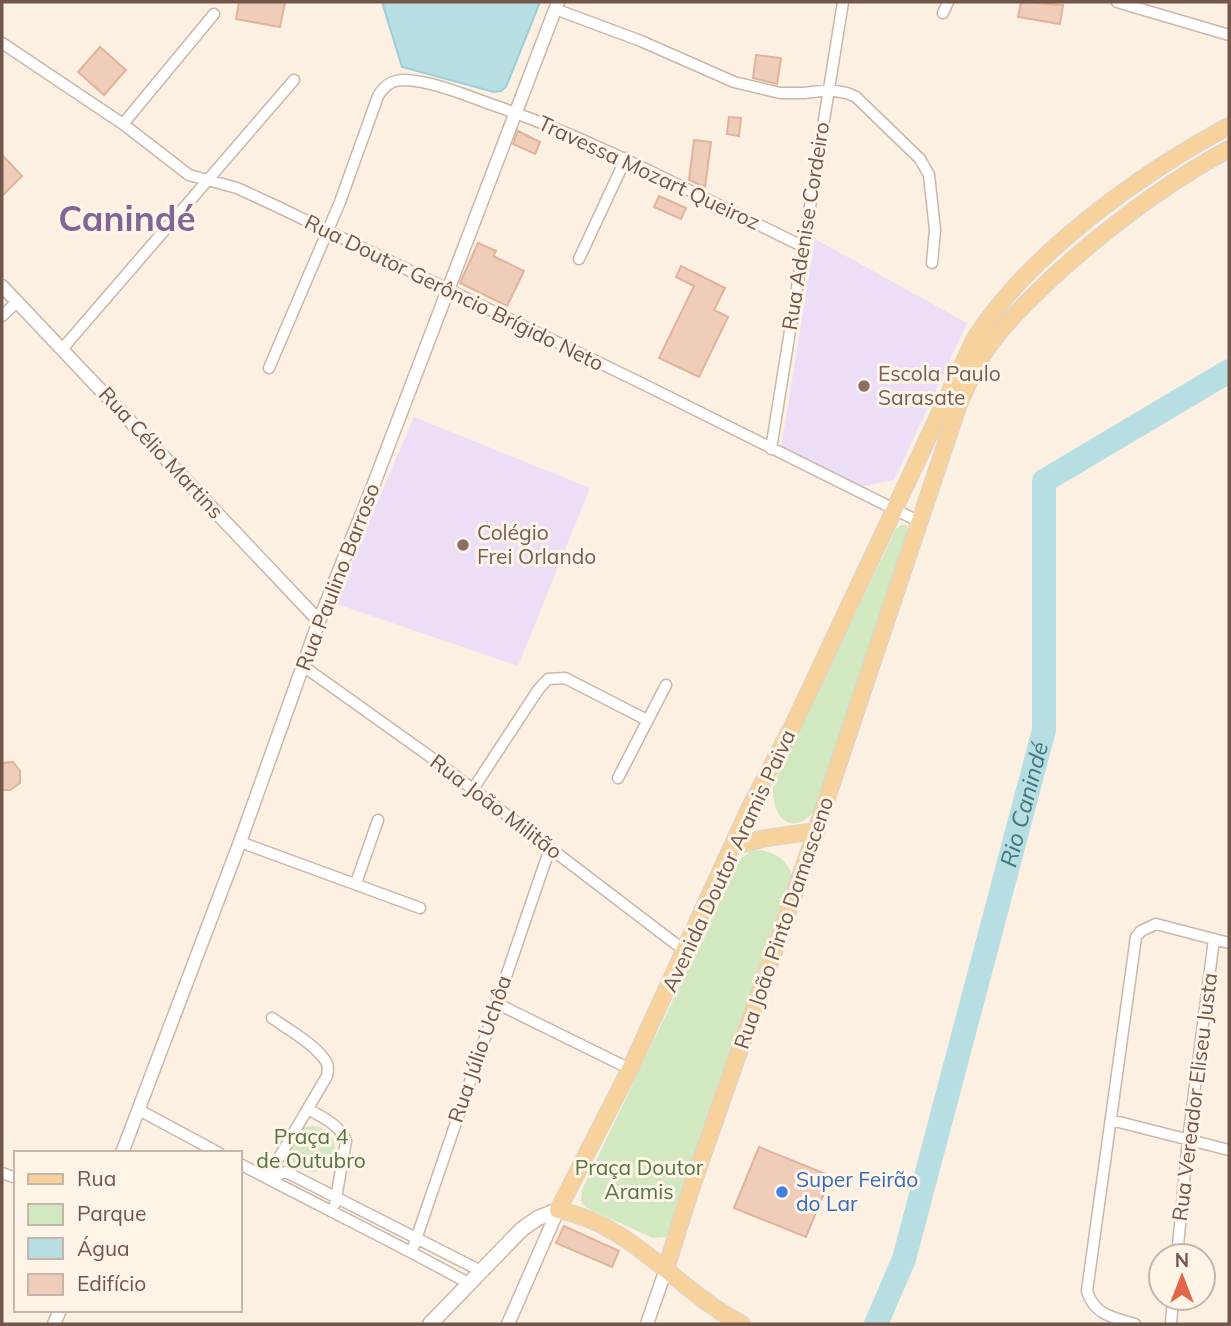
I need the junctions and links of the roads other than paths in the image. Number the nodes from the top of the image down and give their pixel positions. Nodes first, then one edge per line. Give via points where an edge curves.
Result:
1 (842, 2) edge
2 (948, 2) edge
3 (1117, 2) edge
4 (1134, 4) edge
5 (556, 5) edge
6 (943, 13) dead end
7 (214, 14) dead end
8 (1229, 36) edge
9 (2, 43) edge
10 (294, 80) dead end
11 (829, 90) junction
12 (514, 112) junction
13 (123, 124) junction
14 (1229, 126) edge
15 (1229, 149) edge
16 (626, 158) junction
17 (205, 181) junction
18 (328, 233) junction
19 (802, 246) junction
20 (579, 259) dead end
21 (932, 263) dead end
22 (2, 286) edge
23 (447, 291) junction
24 (17, 302) junction
25 (2, 316) edge
26 (63, 348) junction
27 (269, 369) dead end
28 (771, 449) junction
29 (895, 509) junction
30 (920, 522) junction
31 (319, 621) junction
32 (303, 666) junction
33 (666, 685) dead end
34 (647, 720) junction
35 (618, 778) dead end
36 (473, 789) junction
37 (378, 820) dead end
38 (816, 831) junction
39 (240, 842) junction
40 (732, 847) junction
41 (550, 848) junction
42 (356, 883) junction
43 (420, 908) dead end
44 (1214, 939) junction
45 (1229, 943) edge
46 (685, 951) junction
47 (496, 1003) junction
48 (272, 1018) dead end
49 (630, 1069) junction
50 (308, 1109) junction
51 (139, 1110) junction
52 (1111, 1120) junction
53 (1188, 1140) junction
54 (1229, 1150) edge
55 (123, 1151) edge
56 (215, 1151) edge
57 (242, 1165) edge
58 (267, 1178) junction
59 (336, 1198) junction
60 (558, 1210) junction
61 (334, 1213) junction
62 (416, 1238) junction
63 (1178, 1242) edge
64 (412, 1251) junction
65 (666, 1269) junction
66 (481, 1271) junction
67 (468, 1283) junction
68 (430, 1324) edge
69 (508, 1324) edge
70 (647, 1324) edge
71 (742, 1324) edge
72 (1135, 1324) edge

1 - 11 street, Rua Adenise Cordeiro
2 - 6 street
3 - 4 street
4 - 8 street
5 - 11 street via 734,82 780,93
5 - 12 street, Rua Paulino Barroso
7 - 13 street
9 - 13 street, Rua Doutor Gerôncio Brígido Neto
10 - 17 street
11 - 19 street, Rua Adenise Cordeiro
11 - 21 street via 864,103 925,167 933,200
12 - 16 street, Travessa Mozart Queiroz
12 - 18 street, Travessa Mozart Queiroz via 433,85 403,80 388,84 378,96
12 - 23 street, Rua Paulino Barroso
13 - 17 street, Rua Doutor Gerôncio Brígido Neto via 180,169
14 - 29 main road, Avenida Doutor Aramis Paiva via 1110,202 995,308 959,369
15 - 30 main road, Rua João Pinto Damasceno via 1155,194 1077,255 993,340 959,404
16 - 19 street, Travessa Mozart Queiroz
16 - 20 street
17 - 18 street, Rua Doutor Gerôncio Brígido Neto via 237,188
17 - 26 street
18 - 23 street, Rua Doutor Gerôncio Brígido Neto
18 - 27 street
19 - 28 street, Rua Adenise Cordeiro
22 - 24 street, Rua Célio Martins
23 - 28 street, Rua Doutor Gerôncio Brígido Neto
23 - 31 street, Rua Paulino Barroso
24 - 25 street
24 - 26 street, Rua Célio Martins
26 - 31 street, Rua Célio Martins
28 - 29 street, Rua Doutor Gerôncio Brígido Neto
29 - 30 street, Rua Doutor Gerôncio Brígido Neto
29 - 40 main road, Avenida Doutor Aramis Paiva
30 - 38 main road, Rua João Pinto Damasceno
31 - 32 street, Rua Paulino Barroso
32 - 36 street, Rua João Militão
32 - 39 street, Rua Paulino Barroso
33 - 34 street
34 - 35 street
34 - 36 street via 565,678 548,679
36 - 41 street, Rua João Militão
37 - 42 street
38 - 40 main road
38 - 65 main road, Rua João Pinto Damasceno
39 - 42 street
39 - 51 street, Rua Paulino Barroso
40 - 46 main road, Avenida Doutor Aramis Paiva
41 - 46 street, Rua João Militão
41 - 47 street, Rua Júlio Uchôa
42 - 43 street
44 - 45 street
44 - 52 street via 1156,923 1136,937
44 - 53 street, Rua Vereador Eliseu Justa
46 - 49 main road, Avenida Doutor Aramis Paiva
47 - 49 street
47 - 62 street, Rua Júlio Uchôa
48 - 50 street via 326,1061 327,1076
49 - 60 main road, Avenida Doutor Aramis Paiva
50 - 58 street
50 - 59 street via 335,1125 346,1141
51 - 55 street, Rua Paulino Barroso
51 - 56 street
52 - 53 street
52 - 72 street via 1087,1291 1104,1315
53 - 54 street
53 - 63 street, Rua Vereador Eliseu Justa
57 - 58 street
58 - 59 street via 286,1172
58 - 61 street
59 - 61 street
59 - 62 street
60 - 65 main road via 631,1241
60 - 66 main road via 522,1229
60 - 69 street
61 - 64 street
62 - 64 street, Rua Júlio Uchôa
62 - 66 street
64 - 67 street
65 - 70 street, Rua João Pinto Damasceno
65 - 71 main road via 698,1297
66 - 67 main road
67 - 68 main road

